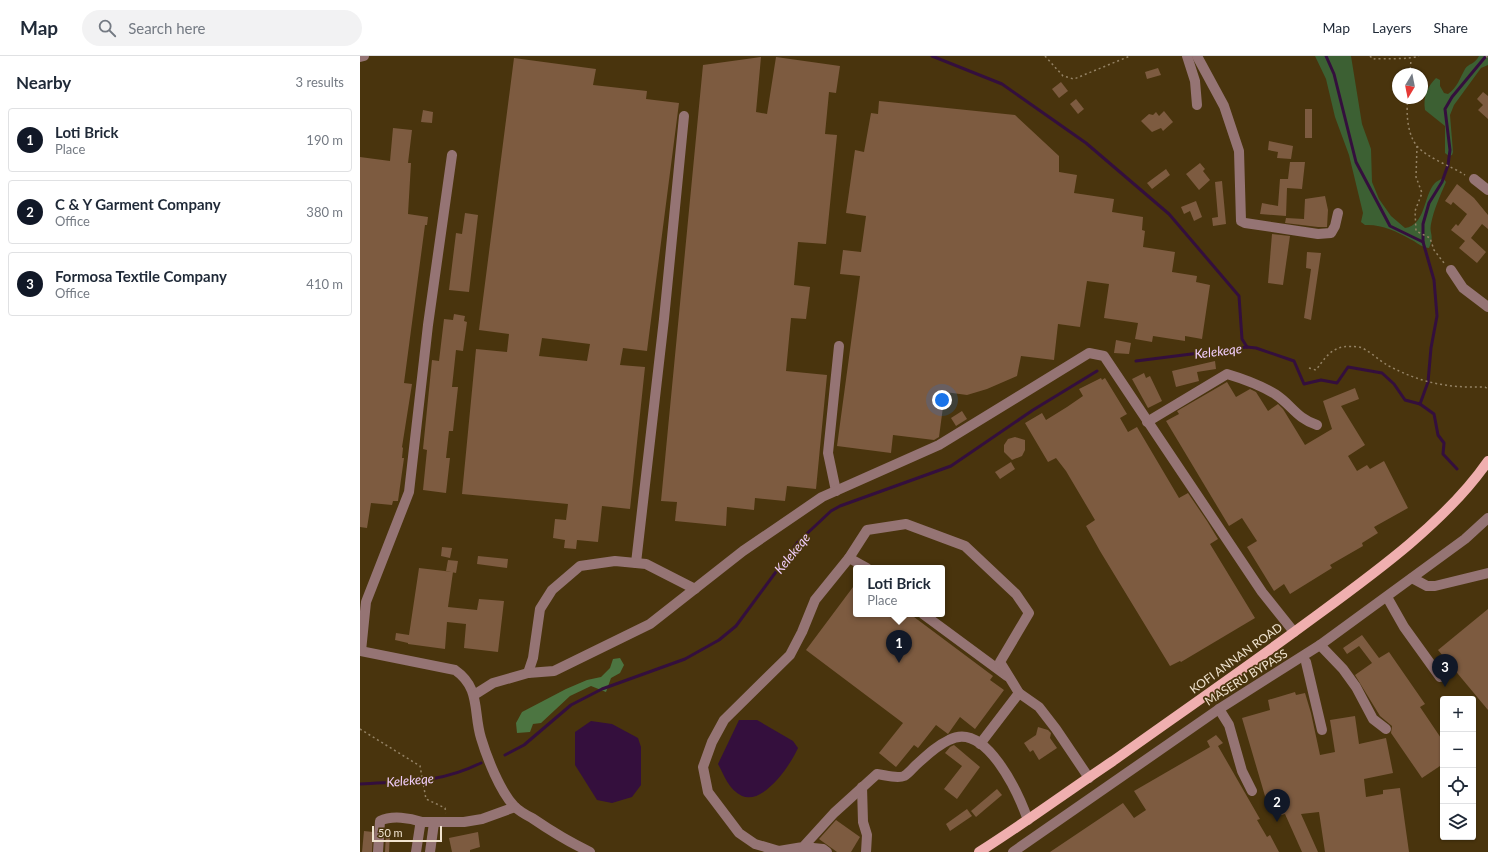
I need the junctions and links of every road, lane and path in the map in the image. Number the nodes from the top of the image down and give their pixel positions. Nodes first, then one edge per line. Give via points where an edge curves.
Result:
1 (364, 56) edge
2 (1045, 56) edge
3 (1130, 56) edge
4 (1187, 56) edge
5 (1197, 56) edge
6 (1370, 56) edge
7 (1418, 56) edge
8 (360, 57) edge
9 (1412, 59) junction
10 (1411, 68) edge
11 (1407, 104) edge
12 (1197, 105) dead end
13 (684, 116) dead end
14 (1417, 146) junction
15 (452, 156) dead end
16 (1474, 178) joint
17 (1488, 190) edge
18 (1338, 213) dead end
19 (1451, 270) joint
20 (1488, 307) edge
21 (839, 346) dead end
22 (1309, 368) dead end
23 (1488, 389) edge
24 (1147, 422) junction
25 (1317, 425) dead end
26 (1488, 461) edge
27 (836, 491) junction
28 (1488, 518) edge
29 (849, 558) junction
30 (636, 564) junction
31 (862, 565) edge
32 (1488, 573) edge
33 (1412, 578) junction
34 (695, 589) junction
35 (1387, 597) junction
36 (363, 600) edge
37 (927, 617) edge
38 (1294, 632) junction
39 (1320, 646) junction
40 (361, 651) edge
41 (1306, 662) dead end
42 (528, 673) junction
43 (1440, 677) dead end
44 (1010, 678) junction
45 (1019, 693) junction
46 (474, 695) junction
47 (1219, 709) junction
48 (360, 729) edge
49 (1386, 729) dead end
50 (1322, 730) dead end
51 (980, 744) junction
52 (1089, 778) junction
53 (862, 787) junction
54 (1252, 791) dead end
55 (515, 807) junction
56 (1028, 820) junction
57 (422, 822) junction
58 (449, 822) junction
59 (434, 823) junction
60 (803, 847) junction
61 (769, 850) edge
62 (378, 852) edge
63 (416, 852) edge
64 (430, 852) edge
65 (590, 852) edge
66 (827, 852) edge
67 (866, 852) edge
68 (979, 852) edge
69 (1013, 852) edge

1 - 8 street
2 - 3 path via 1063,76 1074,79
4 - 12 street via 1195,81
5 - 18 street via 1224,106 1239,151 1240,221 1318,234 1331,233
6 - 9 path via 1373,59
7 - 9 path
9 - 10 path
11 - 14 path via 1406,112
13 - 30 street
14 - 16 path via 1441,162
14 - 19 path via 1416,177 1422,193 1415,211 1416,231 1430,238 1434,250
15 - 36 street via 428,325 409,492
16 - 17 street
19 - 20 street via 1463,288
21 - 27 street via 828,453
22 - 23 path via 1316,370 1325,356 1333,350 1348,346 1361,347 1402,373 1428,382 1458,388
24 - 25 street via 1227,374 1251,382 1276,395 1305,421
24 - 27 street via 1104,356 1089,353 939,445
24 - 38 street via 1262,592
26 - 38 main road, KOFI ANNAN ROAD via 1475,480 1409,544
27 - 34 street via 822,497 743,551
28 - 33 street, MASERU BYPASS
29 - 31 street
29 - 44 street via 867,530 906,524 965,546 1016,594 1029,613 1000,662
29 - 61 street via 815,600 790,655 724,720 703,767 708,792 739,833
30 - 34 street via 646,564
30 - 42 street via 615,561 580,566 552,590 540,609 533,658
32 - 33 street via 1435,586 1427,586
33 - 35 street, MASERU BYPASS
34 - 42 street via 650,624 554,671
35 - 39 street, MASERU BYPASS
35 - 43 street via 1404,627
36 - 40 street
37 - 44 street
38 - 52 main road, KOFI ANNAN ROAD
39 - 47 street, MASERU BYPASS
39 - 49 street via 1343,669 1373,719
40 - 46 street via 455,670 464,676
41 - 50 street
42 - 46 street via 493,683
44 - 45 street
45 - 51 street
45 - 52 street via 1039,707
46 - 55 street via 481,738 501,787
47 - 54 street via 1229,725 1242,771
47 - 69 street, MASERU BYPASS
48 - 58 path via 420,766 426,799 445,808
51 - 53 street via 967,737 951,738 904,776 877,774
51 - 56 street via 998,760 1011,781
52 - 56 main road, KOFI ANNAN ROAD
53 - 60 street
53 - 67 street via 863,822 867,835
55 - 58 street via 482,819
55 - 65 street via 566,841
56 - 68 main road, KOFI ANNAN ROAD
57 - 59 street
57 - 62 street via 387,818 380,821
57 - 63 street
58 - 59 street
59 - 64 street
60 - 61 street
60 - 66 street via 823,849

